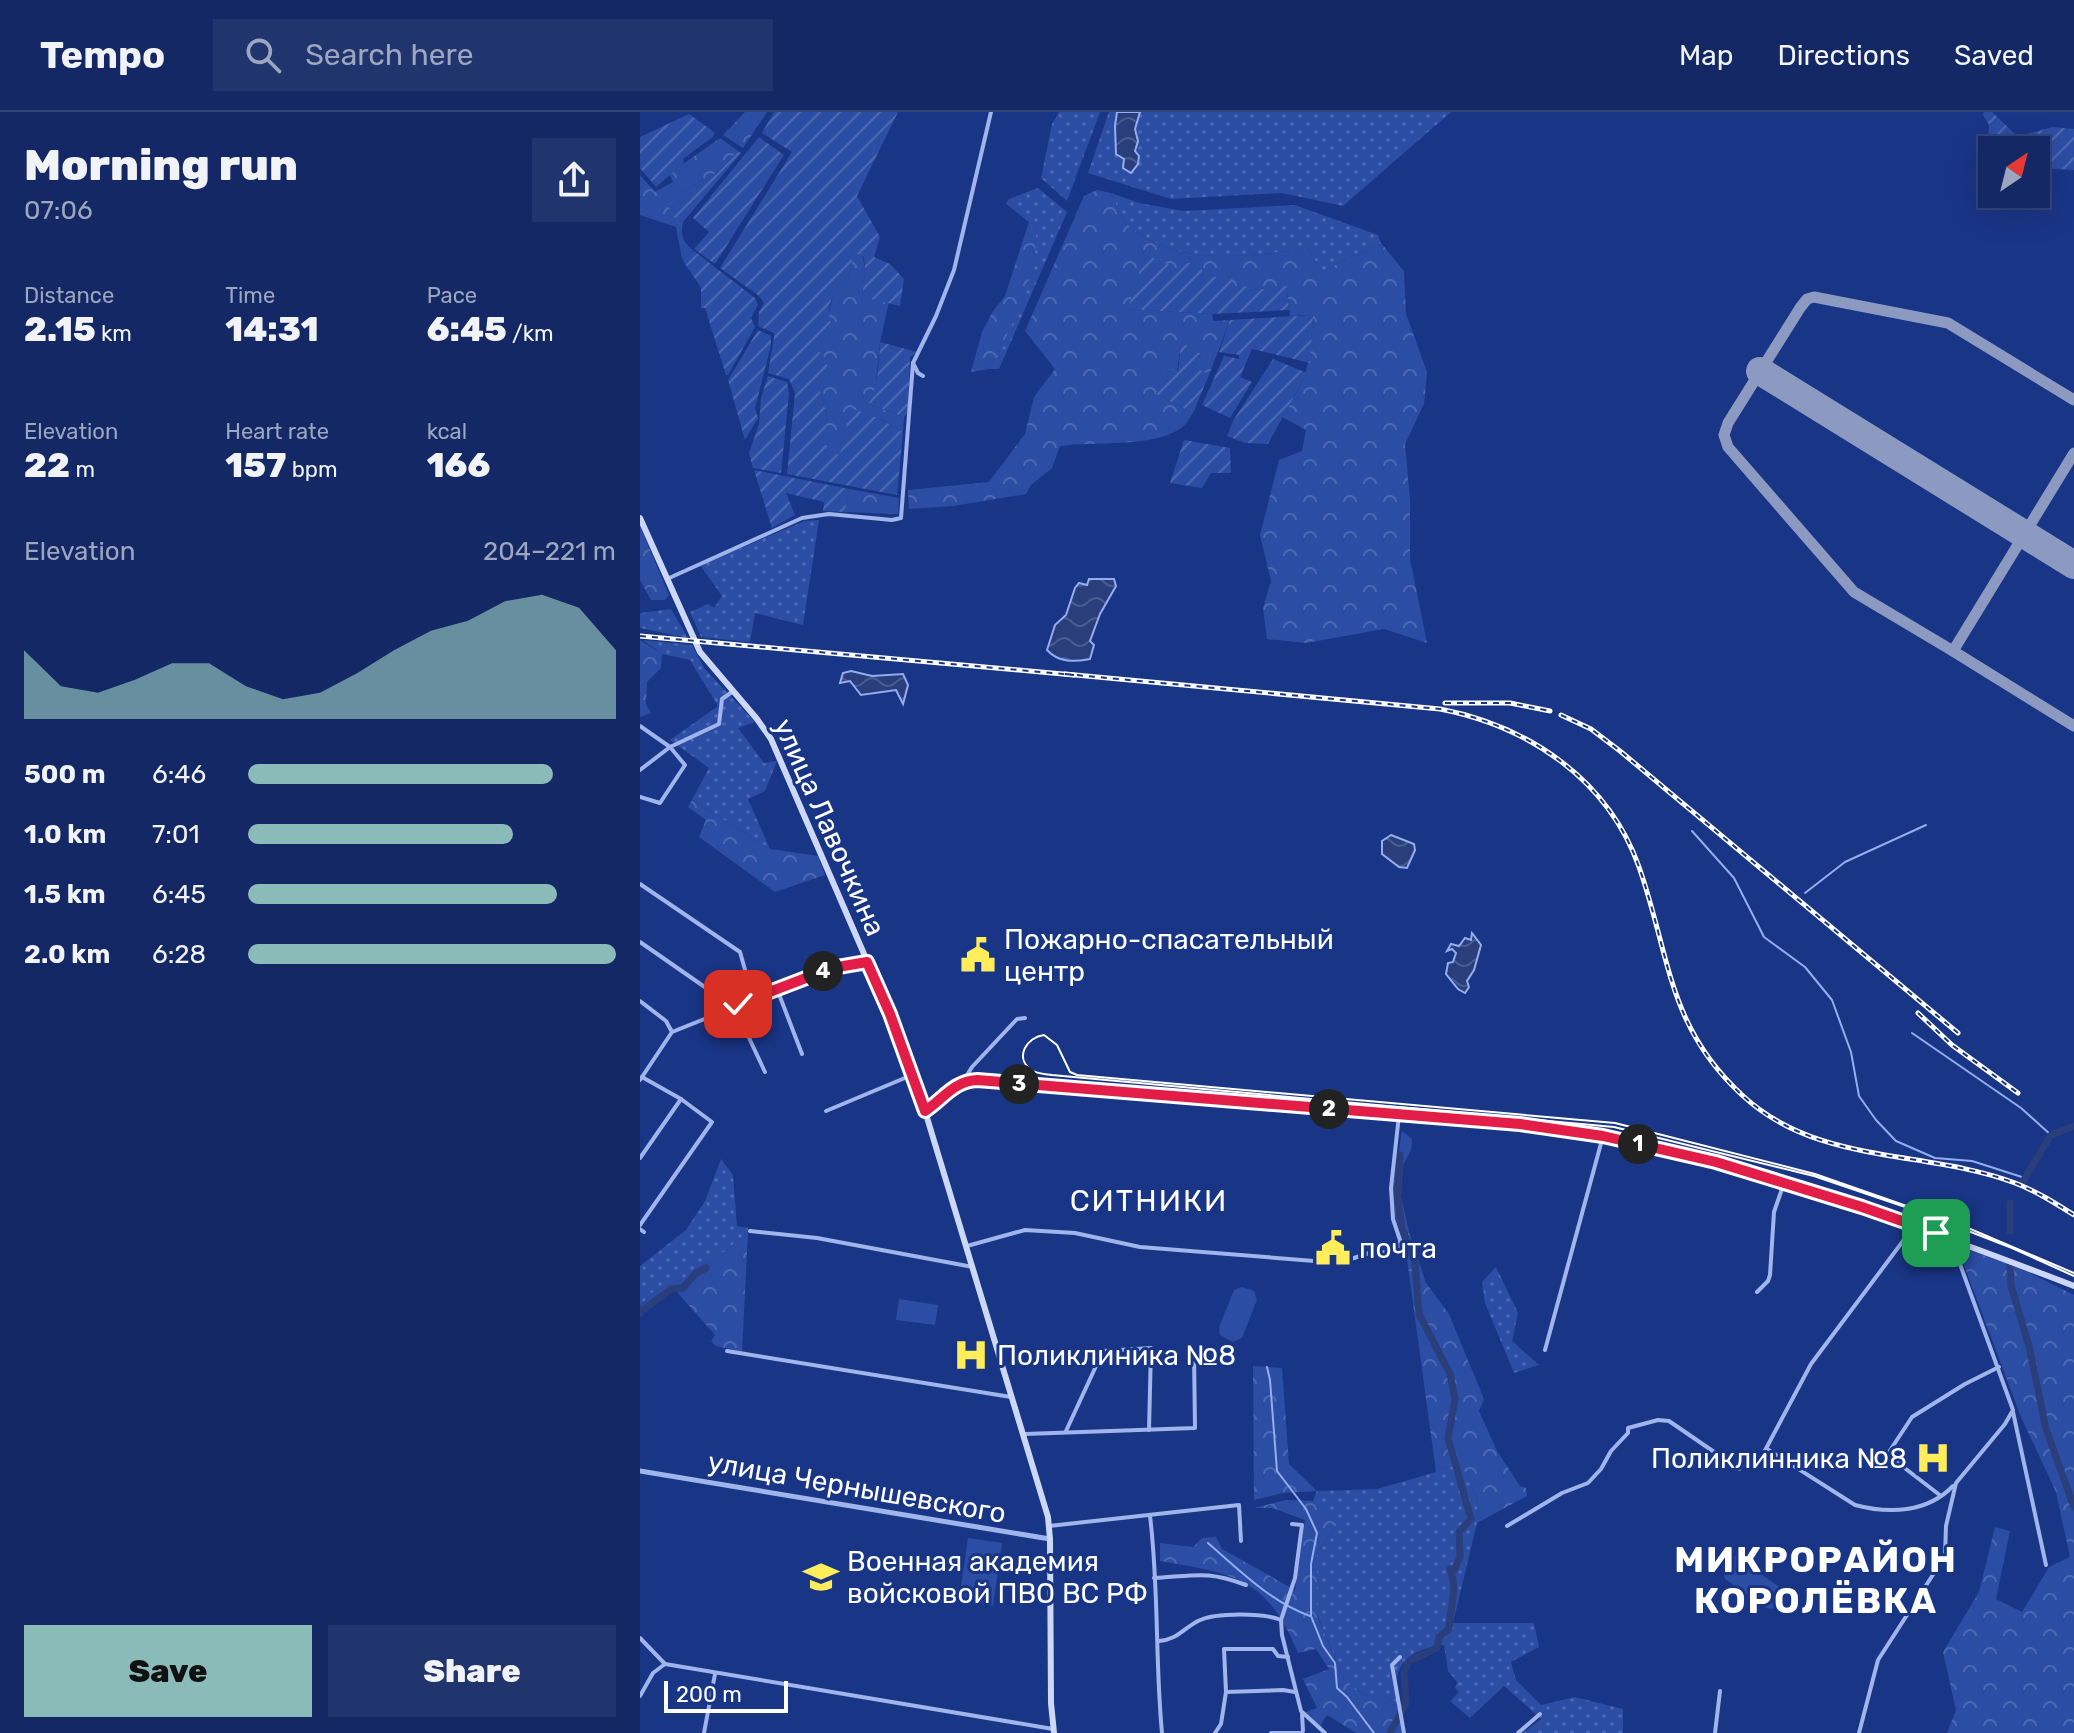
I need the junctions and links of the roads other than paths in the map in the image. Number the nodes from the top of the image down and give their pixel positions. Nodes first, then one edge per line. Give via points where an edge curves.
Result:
1 (991, 112) edge
2 (913, 363) junction
3 (923, 376) dead end
4 (640, 518) edge
5 (667, 579) junction
6 (733, 691) junction
7 (640, 726) edge
8 (670, 747) junction
9 (640, 770) edge
10 (640, 797) edge
11 (640, 884) edge
12 (640, 942) edge
13 (867, 962) junction
14 (777, 989) junction
15 (753, 998) junction
16 (640, 1001) edge
17 (735, 1005) junction
18 (1025, 1018) dead end
19 (672, 1032) junction
20 (802, 1054) dead end
21 (765, 1072) dead end
22 (912, 1075) junction
23 (641, 1078) edge
24 (964, 1080) junction
25 (681, 1099) junction
26 (826, 1111) dead end
27 (925, 1111) junction
28 (1399, 1115) junction
29 (1603, 1136) junction
30 (640, 1158) edge
31 (1784, 1183) junction
32 (641, 1229) edge
33 (750, 1231) dead end
34 (1954, 1243) junction
35 (967, 1246) junction
36 (974, 1268) junction
37 (2074, 1286) edge
38 (1757, 1292) dead end
39 (1545, 1350) dead end
40 (727, 1351) dead end
41 (1194, 1353) dead end
42 (1999, 1367) junction
43 (1013, 1397) junction
44 (2013, 1410) junction
45 (1149, 1430) junction
46 (1066, 1431) junction
47 (1025, 1434) junction
48 (1767, 1449) junction
49 (640, 1471) edge
50 (1956, 1483) junction
51 (1941, 1496) junction
52 (1150, 1515) junction
53 (1292, 1524) dead end
54 (1049, 1526) junction
55 (1507, 1526) dead end
56 (1050, 1539) junction
57 (1241, 1541) dead end
58 (2046, 1565) dead end
59 (1154, 1578) junction
60 (1246, 1585) dead end
61 (1281, 1620) junction
62 (640, 1638) edge
63 (1159, 1641) junction
64 (1288, 1657) junction
65 (1400, 1657) dead end
66 (665, 1664) junction
67 (715, 1674) junction
68 (1720, 1691) dead end
69 (1226, 1692) junction
70 (1296, 1692) junction
71 (640, 1696) edge
72 (1301, 1711) junction
73 (1540, 1714) dead end
74 (1054, 1731) edge
75 (1303, 1732) edge
76 (704, 1733) edge
77 (1162, 1733) edge
78 (1215, 1733) edge
79 (1271, 1733) edge
80 (1325, 1733) edge
81 (1404, 1733) edge
82 (1518, 1733) edge
83 (1715, 1733) edge
84 (1859, 1733) edge

1 - 2 street via 954,270
2 - 3 street
2 - 5 street via 901,518 802,518
4 - 5 main road, улица Лавочкина
5 - 6 main road, улица Лавочкина via 700,652
6 - 8 street via 722,699 719,724
6 - 13 main road, улица Лавочкина via 771,739
7 - 8 street
8 - 9 street
8 - 10 street via 685,765 660,803
11 - 15 street via 740,952
12 - 17 street
13 - 14 street via 832,968
13 - 22 main road, улица Лавочкина
14 - 15 street
14 - 20 street
15 - 17 street
16 - 19 street
17 - 19 street
17 - 21 street
18 - 24 street via 1017,1019
19 - 23 street
22 - 26 street
22 - 27 main road, улица Лавочкина
23 - 25 street
24 - 27 main road
24 - 28 main road
25 - 30 street
25 - 32 street via 712,1122
27 - 35 main road, улица Лавочкина
28 - 29 main road
28 - 35 street via 1391,1188 1400,1240 1391,1252 1339,1263 1197,1254 1025,1230
29 - 31 main road
29 - 39 street
31 - 34 main road
31 - 38 street via 1774,1212 1770,1275
33 - 36 street via 817,1238
34 - 37 main road
34 - 42 street
34 - 48 street via 1906,1237 1811,1364
35 - 36 main road, улица Лавочкина
36 - 43 main road, улица Лавочкина
40 - 43 street
41 - 45 street via 1195,1428
42 - 44 street
42 - 51 street via 1912,1417 1889,1452
43 - 47 main road, улица Лавочкина
44 - 50 street
44 - 58 street
45 - 46 street
45 - 46 street via 1151,1348 1103,1351
46 - 47 street
47 - 54 main road, улица Лавочкина
48 - 51 street via 1855,1505 1890,1512
48 - 55 street via 1739,1469 1669,1421 1628,1428 1588,1483
49 - 56 street, улица Чернышевского
50 - 51 street
50 - 84 street via 1945,1556 1878,1660
52 - 54 street
52 - 57 street via 1239,1505
52 - 59 street
53 - 61 street via 1302,1525 1295,1578
54 - 56 main road, улица Лавочкина
56 - 74 main road, улица Лавочкина
59 - 60 street via 1217,1574
59 - 63 street
61 - 63 street via 1262,1615 1210,1617
61 - 64 street
62 - 66 street
63 - 77 street
64 - 69 street via 1273,1649 1224,1649
64 - 70 street
65 - 81 street via 1392,1665
66 - 67 street
66 - 71 street
67 - 74 street
67 - 76 street
68 - 83 street
69 - 70 street
69 - 78 street
70 - 72 street
72 - 75 street
72 - 80 street
73 - 82 street
75 - 79 street

